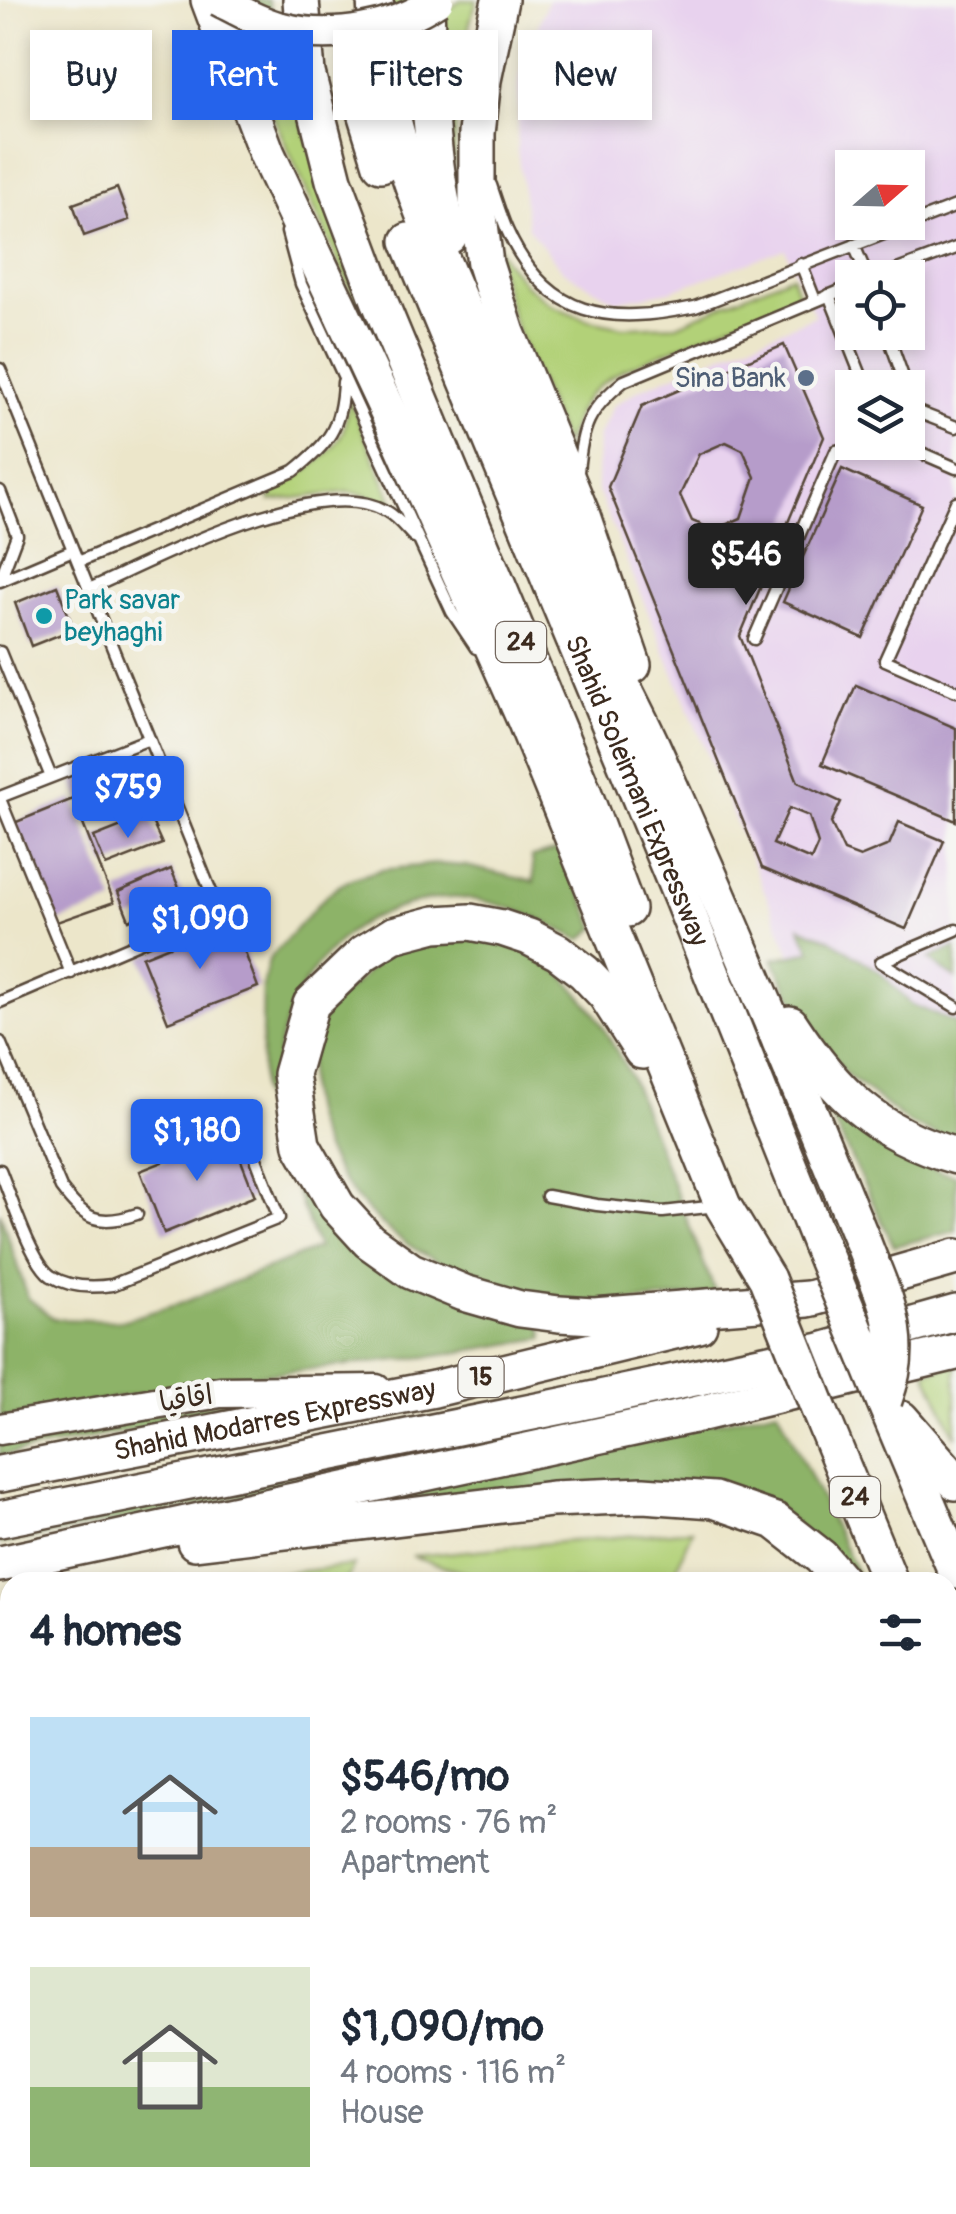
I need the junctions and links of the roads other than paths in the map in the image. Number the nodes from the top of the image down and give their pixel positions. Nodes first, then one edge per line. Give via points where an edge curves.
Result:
1 (209, 0) edge
2 (218, 0) edge
3 (283, 0) edge
4 (302, 0) edge
5 (352, 0) edge
6 (374, 0) edge
7 (426, 0) edge
8 (438, 0) edge
9 (500, 0) edge
10 (293, 30) edge
11 (304, 30) edge
12 (313, 97) edge
13 (477, 133) junction
14 (267, 154) junction
15 (956, 206) edge
16 (282, 210) dead end
17 (286, 228) dead end
18 (854, 245) junction
19 (956, 248) edge
20 (860, 260) edge
21 (924, 260) edge
22 (801, 264) junction
23 (835, 293) edge
24 (829, 295) junction
25 (816, 300) junction
26 (480, 347) junction
27 (0, 369) edge
28 (859, 370) edge
29 (344, 376) junction
30 (925, 415) edge
31 (956, 427) edge
32 (835, 453) edge
33 (925, 455) edge
34 (956, 468) edge
35 (0, 491) edge
36 (956, 502) edge
37 (581, 513) junction
38 (420, 544) junction
39 (73, 550) junction
40 (78, 562) junction
41 (0, 581) edge
42 (89, 588) junction
43 (754, 639) dead end
44 (0, 652) edge
45 (956, 691) edge
46 (525, 720) junction
47 (149, 738) junction
48 (651, 744) junction
49 (51, 777) junction
50 (1, 794) edge
51 (956, 930) edge
52 (736, 941) junction
53 (71, 973) junction
54 (0, 1002) edge
55 (956, 1007) edge
56 (0, 1042) edge
57 (692, 1130) junction
58 (253, 1151) dead end
59 (956, 1156) edge
60 (0, 1170) edge
61 (548, 1196) dead end
62 (723, 1206) junction
63 (138, 1214) dead end
64 (956, 1257) edge
65 (766, 1279) junction
66 (808, 1299) junction
67 (956, 1313) edge
68 (956, 1352) edge
69 (434, 1388) junction
70 (884, 1400) junction
71 (0, 1430) edge
72 (0, 1474) edge
73 (956, 1482) edge
74 (0, 1519) edge
75 (0, 1564) edge
76 (956, 1571) edge
77 (834, 1572) edge
78 (886, 1572) edge

1 - 14 highway
2 - 8 main road, bridge via 279,28 324,32 391,23
3 - 10 highway
4 - 11 highway, Shahid Soleimani Expressway / 24
5 - 70 highway, Shahid Soleimani Expressway / 24, bridge via 364,109 419,268
6 - 26 highway via 397,142
7 - 26 highway via 438,184
9 - 13 highway
12 - 65 highway, Shahid Soleimani Expressway / 24 via 334,180 378,300 581,786
13 - 22 lane via 507,230 528,268 554,295 586,311 654,316 695,307
13 - 37 highway via 476,200 486,264
14 - 16 lane
14 - 46 highway
15 - 18 lane
17 - 29 lane via 301,284
18 - 20 lane
18 - 22 lane
19 - 21 lane
22 - 25 lane
23 - 24 lane
24 - 25 lane
24 - 28 lane
25 - 37 lane via 660,364 607,395 591,413 580,444
26 - 48 highway via 595,628
27 - 39 lane
29 - 38 lane
29 - 40 lane via 335,426 324,446 294,471
30 - 31 lane
32 - 43 lane
33 - 34 lane
35 - 41 lane via 17,535
36 - 45 lane via 885,660
37 - 48 highway via 632,659
38 - 42 lane via 386,511 344,500 317,503 252,518
38 - 46 lane via 452,612
39 - 40 lane
39 - 41 lane
40 - 42 lane
42 - 47 lane
44 - 49 lane
46 - 57 highway
47 - 49 lane
47 - 53 lane via 218,909
48 - 52 highway
49 - 50 lane
50 - 53 lane
51 - 55 lane via 881,962
52 - 59 highway via 816,1064 846,1097 906,1138
52 - 70 highway, bridge via 885,1302 896,1342
53 - 54 lane
56 - 63 lane via 71,1202 100,1220
57 - 62 highway
57 - 66 highway via 584,972 530,937 470,922 393,934 364,953 311,1004 291,1074 302,1144 337,1206 410,1271 520,1309 559,1314
58 - 60 lane via 278,1218 91,1288 48,1274
61 - 62 lane via 662,1212
62 - 65 highway
64 - 66 highway, Shahid Modarres Expressway / 15
65 - 78 highway, 24, bridge
66 - 69 highway, Shahid Modarres Expressway / 15
67 - 74 highway, Shahid Modarres Expressway / 15 via 784,1359
68 - 75 highway
69 - 71 main road, اقاقیا via 220,1392
69 - 72 highway, Shahid Modarres Expressway / 15
70 - 73 highway
70 - 76 highway, Shahid Soleimani Expressway / 24
75 - 77 highway via 643,1494 714,1500 775,1521

